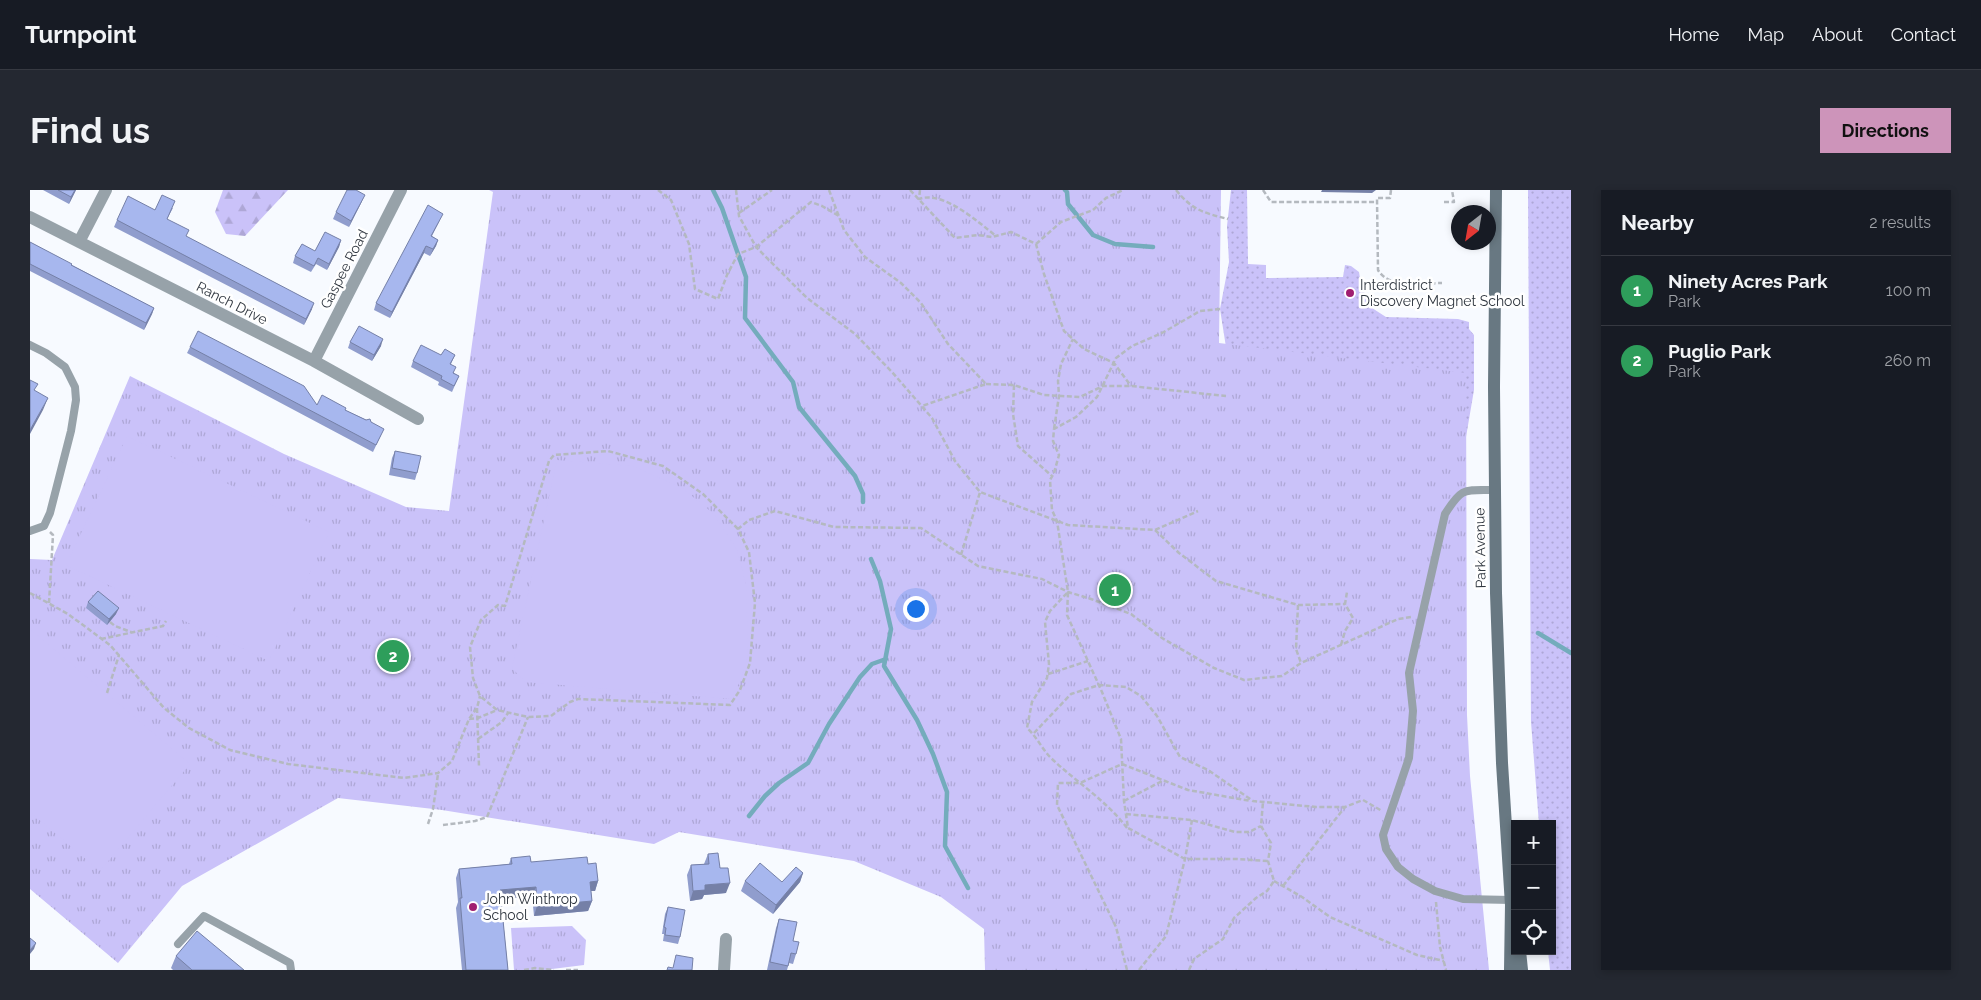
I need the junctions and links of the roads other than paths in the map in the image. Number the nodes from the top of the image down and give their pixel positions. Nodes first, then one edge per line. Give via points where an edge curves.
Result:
1 (106, 190) edge
2 (401, 190) edge
3 (1496, 190) edge
4 (30, 216) edge
5 (79, 242) junction
6 (30, 345) edge
7 (314, 361) junction
8 (418, 418) dead end
9 (1494, 490) junction
10 (30, 531) edge
11 (1511, 902) junction
12 (726, 939) dead end
13 (178, 944) dead end
14 (1520, 955) edge
15 (291, 970) edge
16 (724, 970) edge
17 (1510, 970) edge
18 (1522, 970) edge

1 - 5 street
2 - 7 street, Gaspee Road
3 - 9 main road, Park Avenue
4 - 5 street, Ranch Drive
5 - 7 street, Ranch Drive
6 - 10 lane via 66,367 76,400 50,514 44,526
7 - 8 street, Ranch Drive
9 - 11 main road, Park Avenue via 1499,686
9 - 11 lane via 1465,490 1445,514 1409,674 1412,711 1409,758 1383,835 1386,849 1398,867 1412,879 1435,891 1463,899
11 - 17 main road, Park Avenue
12 - 16 street
13 - 15 lane via 204,916 290,963
14 - 18 main road

